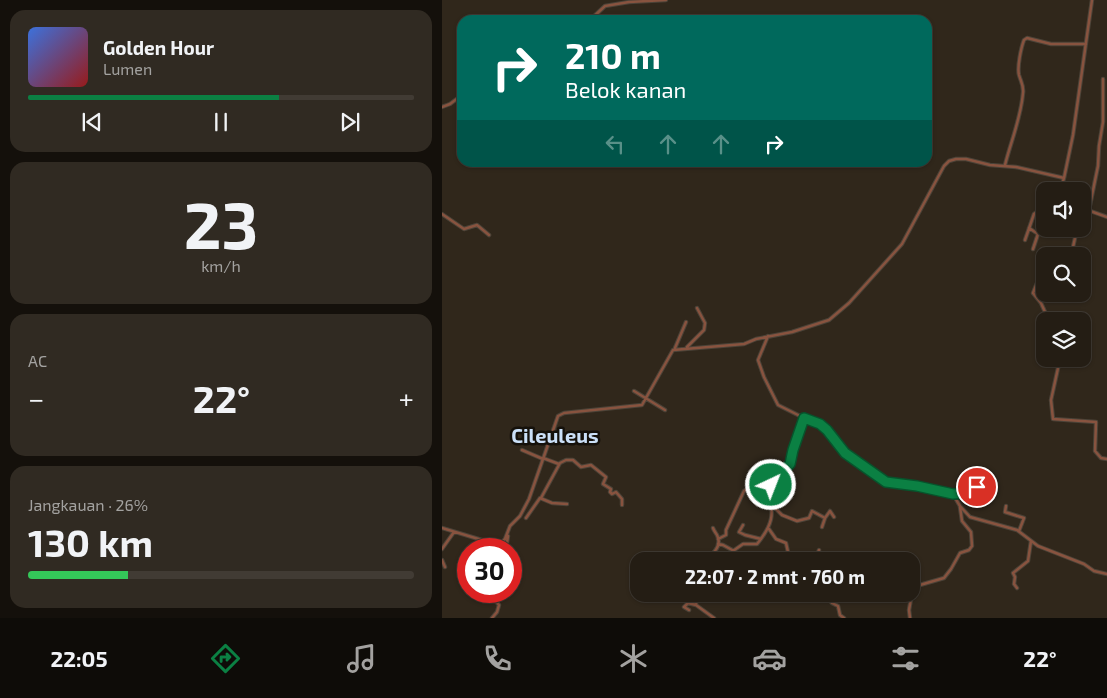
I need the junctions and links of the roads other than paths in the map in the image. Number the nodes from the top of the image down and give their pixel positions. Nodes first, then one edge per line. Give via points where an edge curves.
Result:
1 (666, 0) edge
2 (1092, 0) edge
3 (595, 15) edge
4 (1086, 44) junction
5 (1103, 79) dead end
6 (457, 99) edge
7 (442, 107) edge
8 (1005, 165) junction
9 (1064, 178) junction
10 (1063, 182) edge
11 (1091, 200) edge
12 (1091, 211) edge
13 (1036, 212) edge
14 (442, 214) edge
15 (1106, 217) edge
16 (1029, 228) junction
17 (489, 235) dead end
18 (1025, 240) dead end
19 (1033, 249) dead end
20 (1036, 286) edge
21 (1036, 297) edge
22 (697, 308) dead end
23 (686, 322) dead end
24 (768, 336) junction
25 (686, 347) junction
26 (676, 348) junction
27 (1058, 367) edge
28 (634, 391) dead end
29 (647, 398) junction
30 (665, 410) dead end
31 (804, 418) junction
32 (522, 450) dead end
33 (543, 459) junction
34 (1106, 459) edge
35 (559, 464) junction
36 (977, 487) dead end
37 (766, 492) junction
38 (953, 494) junction
39 (541, 498) junction
40 (567, 504) dead end
41 (622, 505) dead end
42 (960, 506) junction
43 (1006, 506) dead end
44 (771, 508) junction
45 (834, 517) dead end
46 (526, 518) dead end
47 (825, 518) junction
48 (506, 525) dead end
49 (510, 526) junction
50 (743, 526) dead end
51 (822, 527) dead end
52 (442, 528) edge
53 (713, 528) dead end
54 (769, 529) junction
55 (1019, 531) junction
56 (454, 532) junction
57 (508, 534) junction
58 (507, 538) edge
59 (761, 538) junction
60 (718, 539) junction
61 (1031, 541) junction
62 (718, 544) junction
63 (442, 550) edge
64 (734, 551) joint
65 (715, 552) edge
66 (788, 552) edge
67 (442, 560) edge
68 (445, 567) dead end
69 (1106, 574) edge
70 (1017, 588) dead end
71 (696, 602) edge
72 (831, 602) edge
73 (497, 603) edge
74 (688, 603) joint
75 (696, 606) junction
76 (689, 610) dead end
77 (492, 618) edge
78 (714, 618) edge
79 (844, 618) edge
80 (910, 618) edge

1 - 3 street via 605,6
2 - 4 street
4 - 8 street via 1024,40 1018,73 1023,84 1023,97
4 - 9 street
5 - 11 street via 1104,122
6 - 7 street
8 - 9 street
8 - 24 street via 961,158 949,162 902,244 849,303 829,320
9 - 10 street
12 - 15 street
13 - 16 street
14 - 17 street via 464,229 477,225
16 - 18 street
16 - 19 street via 1038,234
20 - 21 street via 1033,293
22 - 25 street via 705,323 704,330
23 - 26 street
24 - 25 street via 736,345
24 - 31 street via 758,360 764,377 778,405
25 - 26 street
26 - 29 street via 666,359
27 - 34 street via 1051,402 1053,419 1096,422 1095,451
28 - 29 street
29 - 30 street
29 - 33 street via 639,406 561,414
31 - 37 street via 790,464
31 - 38 street via 820,424 845,453 886,482
32 - 33 street
33 - 35 street
33 - 49 street via 529,499
35 - 39 street
35 - 41 street via 573,460 581,466 594,466 606,477 603,484 622,499
36 - 38 street via 973,493
37 - 44 street
37 - 60 street via 751,488 744,491 725,530 726,535
38 - 42 street
39 - 40 street
39 - 46 street
42 - 55 street via 970,517
42 - 80 street via 963,523 971,532 972,546 960,553 944,578 913,587
43 - 55 street via 1005,512 1024,518
44 - 47 street via 798,521 810,518 812,511
44 - 54 street
45 - 47 street via 830,511
47 - 51 street
48 - 49 street
49 - 57 street
50 - 59 street via 739,532
52 - 56 street
53 - 60 street
54 - 59 street
54 - 66 street via 776,539 786,543
55 - 61 street
56 - 57 street via 495,544 503,542
56 - 63 street
57 - 58 street
59 - 64 street via 756,544 747,543
60 - 62 street
61 - 69 street
61 - 70 street via 1028,561 1013,573
62 - 64 street
62 - 65 street
67 - 68 street
71 - 75 street
72 - 79 street via 838,606
73 - 77 street via 499,608
74 - 75 street
74 - 76 street via 684,607
75 - 78 street

